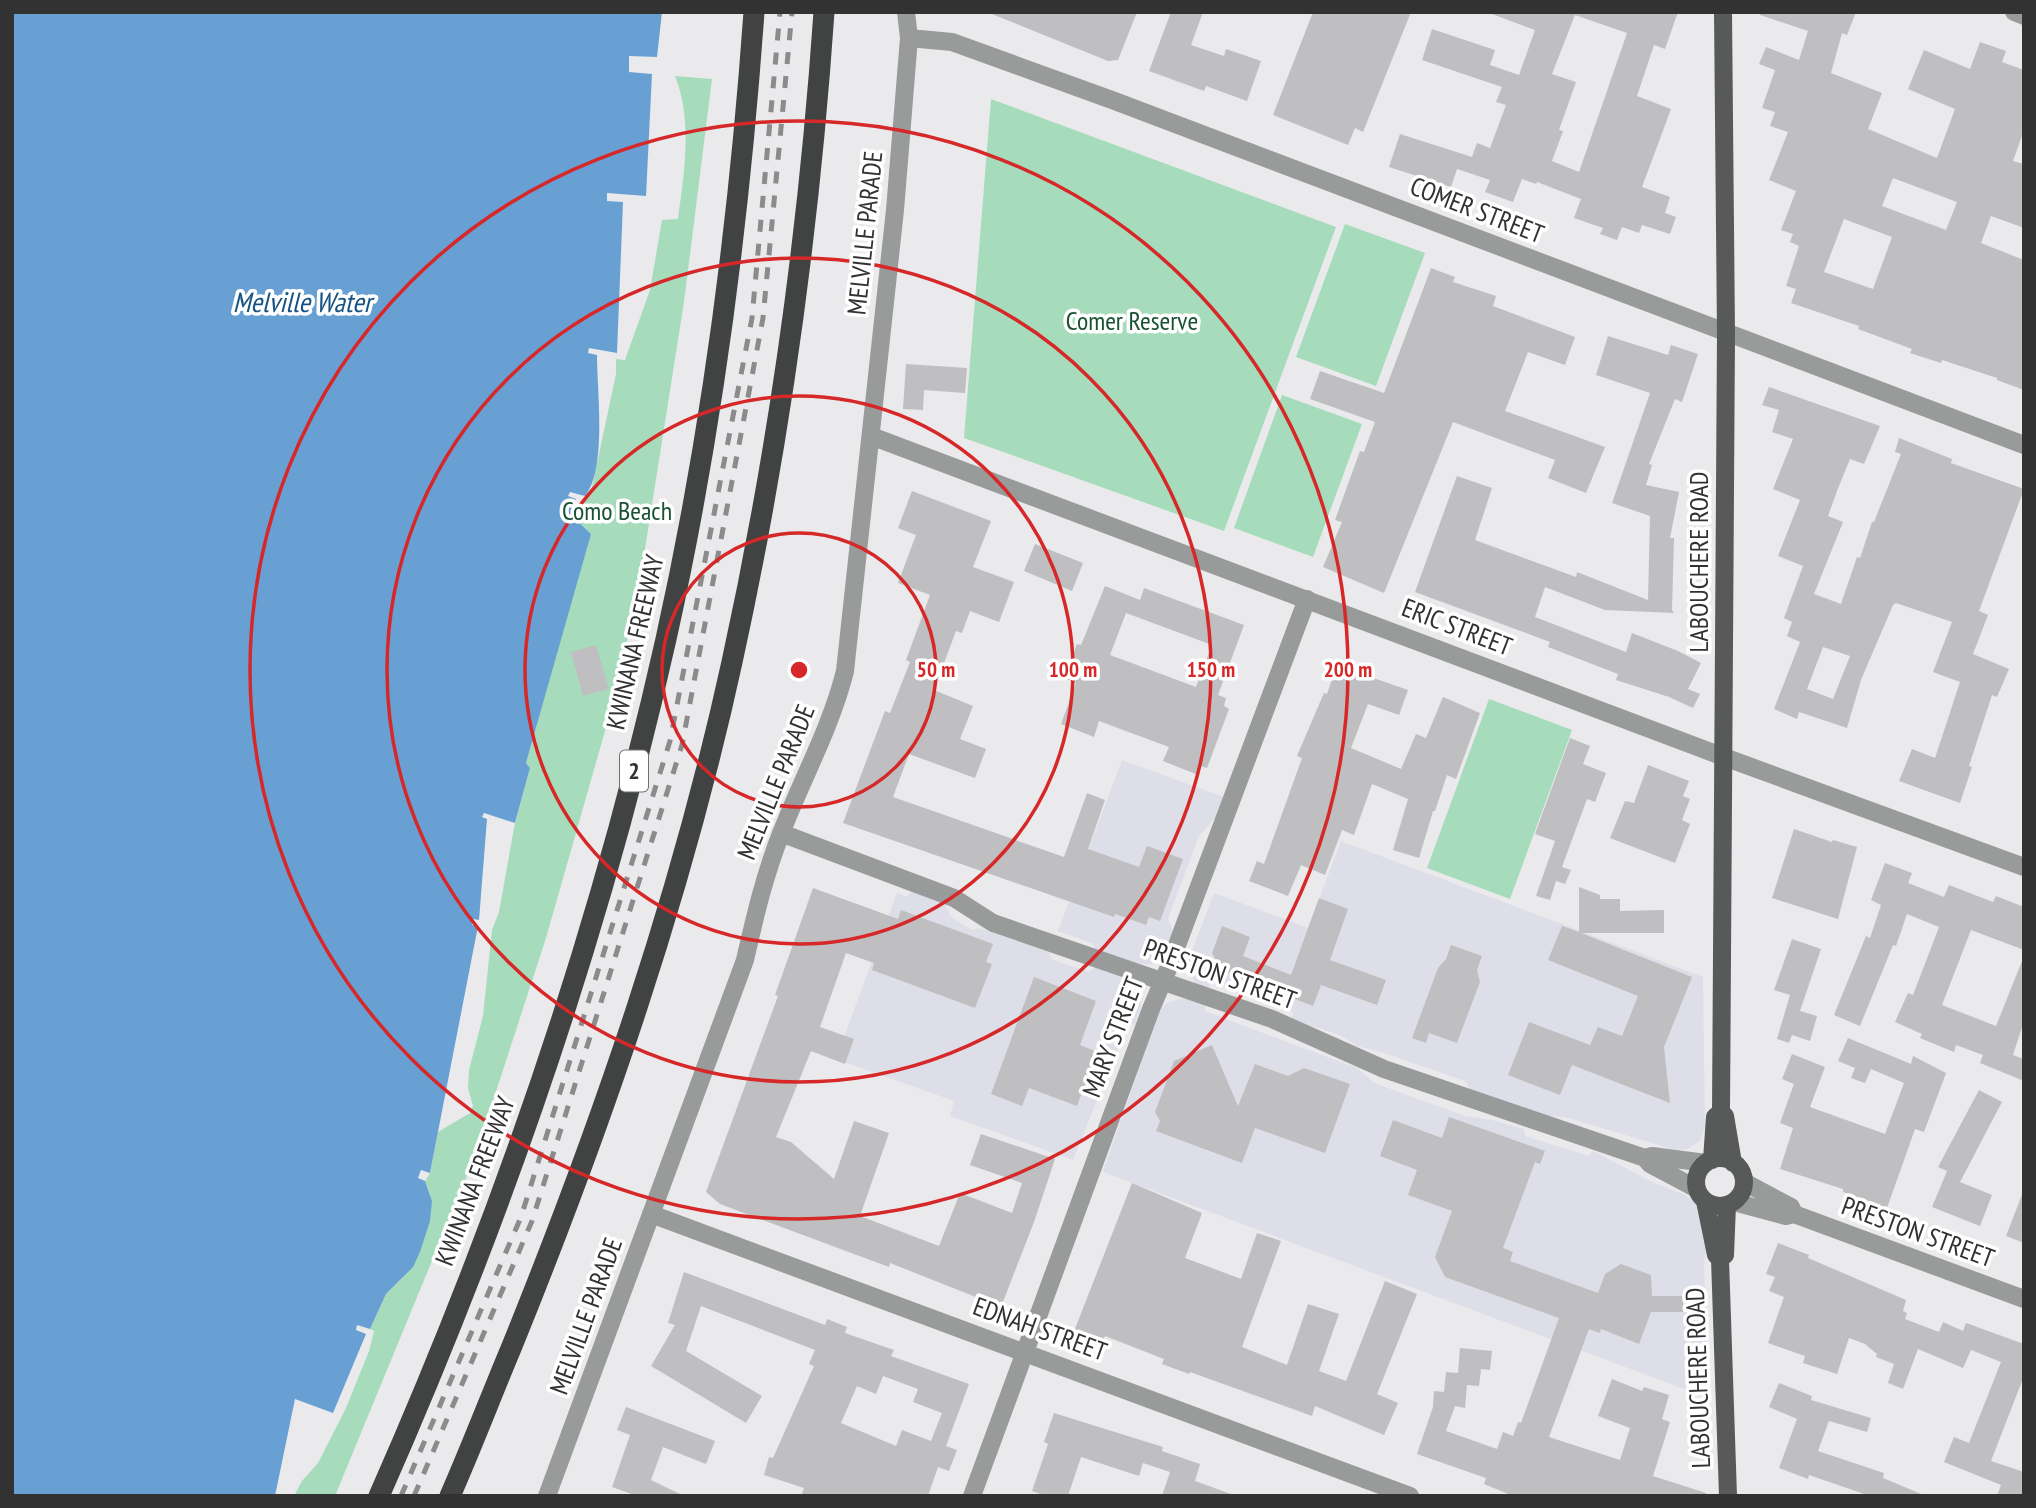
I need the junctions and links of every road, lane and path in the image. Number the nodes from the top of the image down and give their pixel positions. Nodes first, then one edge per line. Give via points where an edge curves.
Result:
1 (754, 12) edge
2 (824, 12) edge
3 (906, 12) edge
4 (1723, 12) edge
5 (2014, 12) edge
6 (2024, 16) edge
7 (909, 38) junction
8 (1726, 334) junction
9 (871, 436) junction
10 (2024, 445) edge
11 (1307, 599) junction
12 (1724, 757) junction
13 (781, 833) junction
14 (2024, 867) edge
15 (1163, 980) junction
16 (1721, 1112) junction
17 (1645, 1158) junction
18 (1709, 1162) junction
19 (1733, 1163) junction
20 (1744, 1182) junction
21 (1701, 1195) junction
22 (1730, 1204) junction
23 (651, 1214) junction
24 (1794, 1214) junction
25 (1720, 1259) junction
26 (2024, 1299) edge
27 (1024, 1351) junction
28 (379, 1496) edge
29 (450, 1496) edge
30 (547, 1496) edge
31 (972, 1496) edge
32 (1410, 1496) edge
33 (1728, 1496) edge

1 - 28 highway, KWINANA FREEWAY / 2 via 727,300 685,546 646,726 612,857 537,1097 448,1332
2 - 29 highway via 808,204 786,373 749,579 713,741 680,868 600,1119
3 - 7 street, MELVILLE PARADE
4 - 8 main road, LABOUCHERE ROAD
5 - 6 street
7 - 8 street, COMER STREET via 952,42
7 - 9 street, MELVILLE PARADE
8 - 10 street, COMER STREET
8 - 12 main road, LABOUCHERE ROAD
9 - 11 street, ERIC STREET
9 - 13 street, MELVILLE PARADE via 845,671 825,735
11 - 12 street, ERIC STREET
11 - 15 street, MARY STREET
12 - 14 street, ERIC STREET
12 - 16 main road, LABOUCHERE ROAD
13 - 15 street, PRESTON STREET via 954,898 993,923
13 - 23 street, MELVILLE PARADE via 745,960
15 - 17 street, PRESTON STREET via 1272,1019 1381,1068
15 - 27 street, MARY STREET
16 - 18 main road, LABOUCHERE ROAD via 1715,1118
16 - 19 main road, LABOUCHERE ROAD via 1726,1116
17 - 18 street, PRESTON STREET
17 - 21 street, PRESTON STREET
18 - 19 main road via 1727,1159
18 - 21 main road via 1698,1175
19 - 20 main road
20 - 22 main road
20 - 24 street, PRESTON STREET via 1791,1207
21 - 22 main road via 1719,1206
21 - 25 main road, LABOUCHERE ROAD
22 - 24 street, PRESTON STREET
22 - 25 main road, LABOUCHERE ROAD via 1725,1255
23 - 27 street, EDNAH STREET
23 - 30 street, MELVILLE PARADE
24 - 26 street, PRESTON STREET
25 - 33 main road, LABOUCHERE ROAD
27 - 31 street, MARY STREET
27 - 32 street, EDNAH STREET

